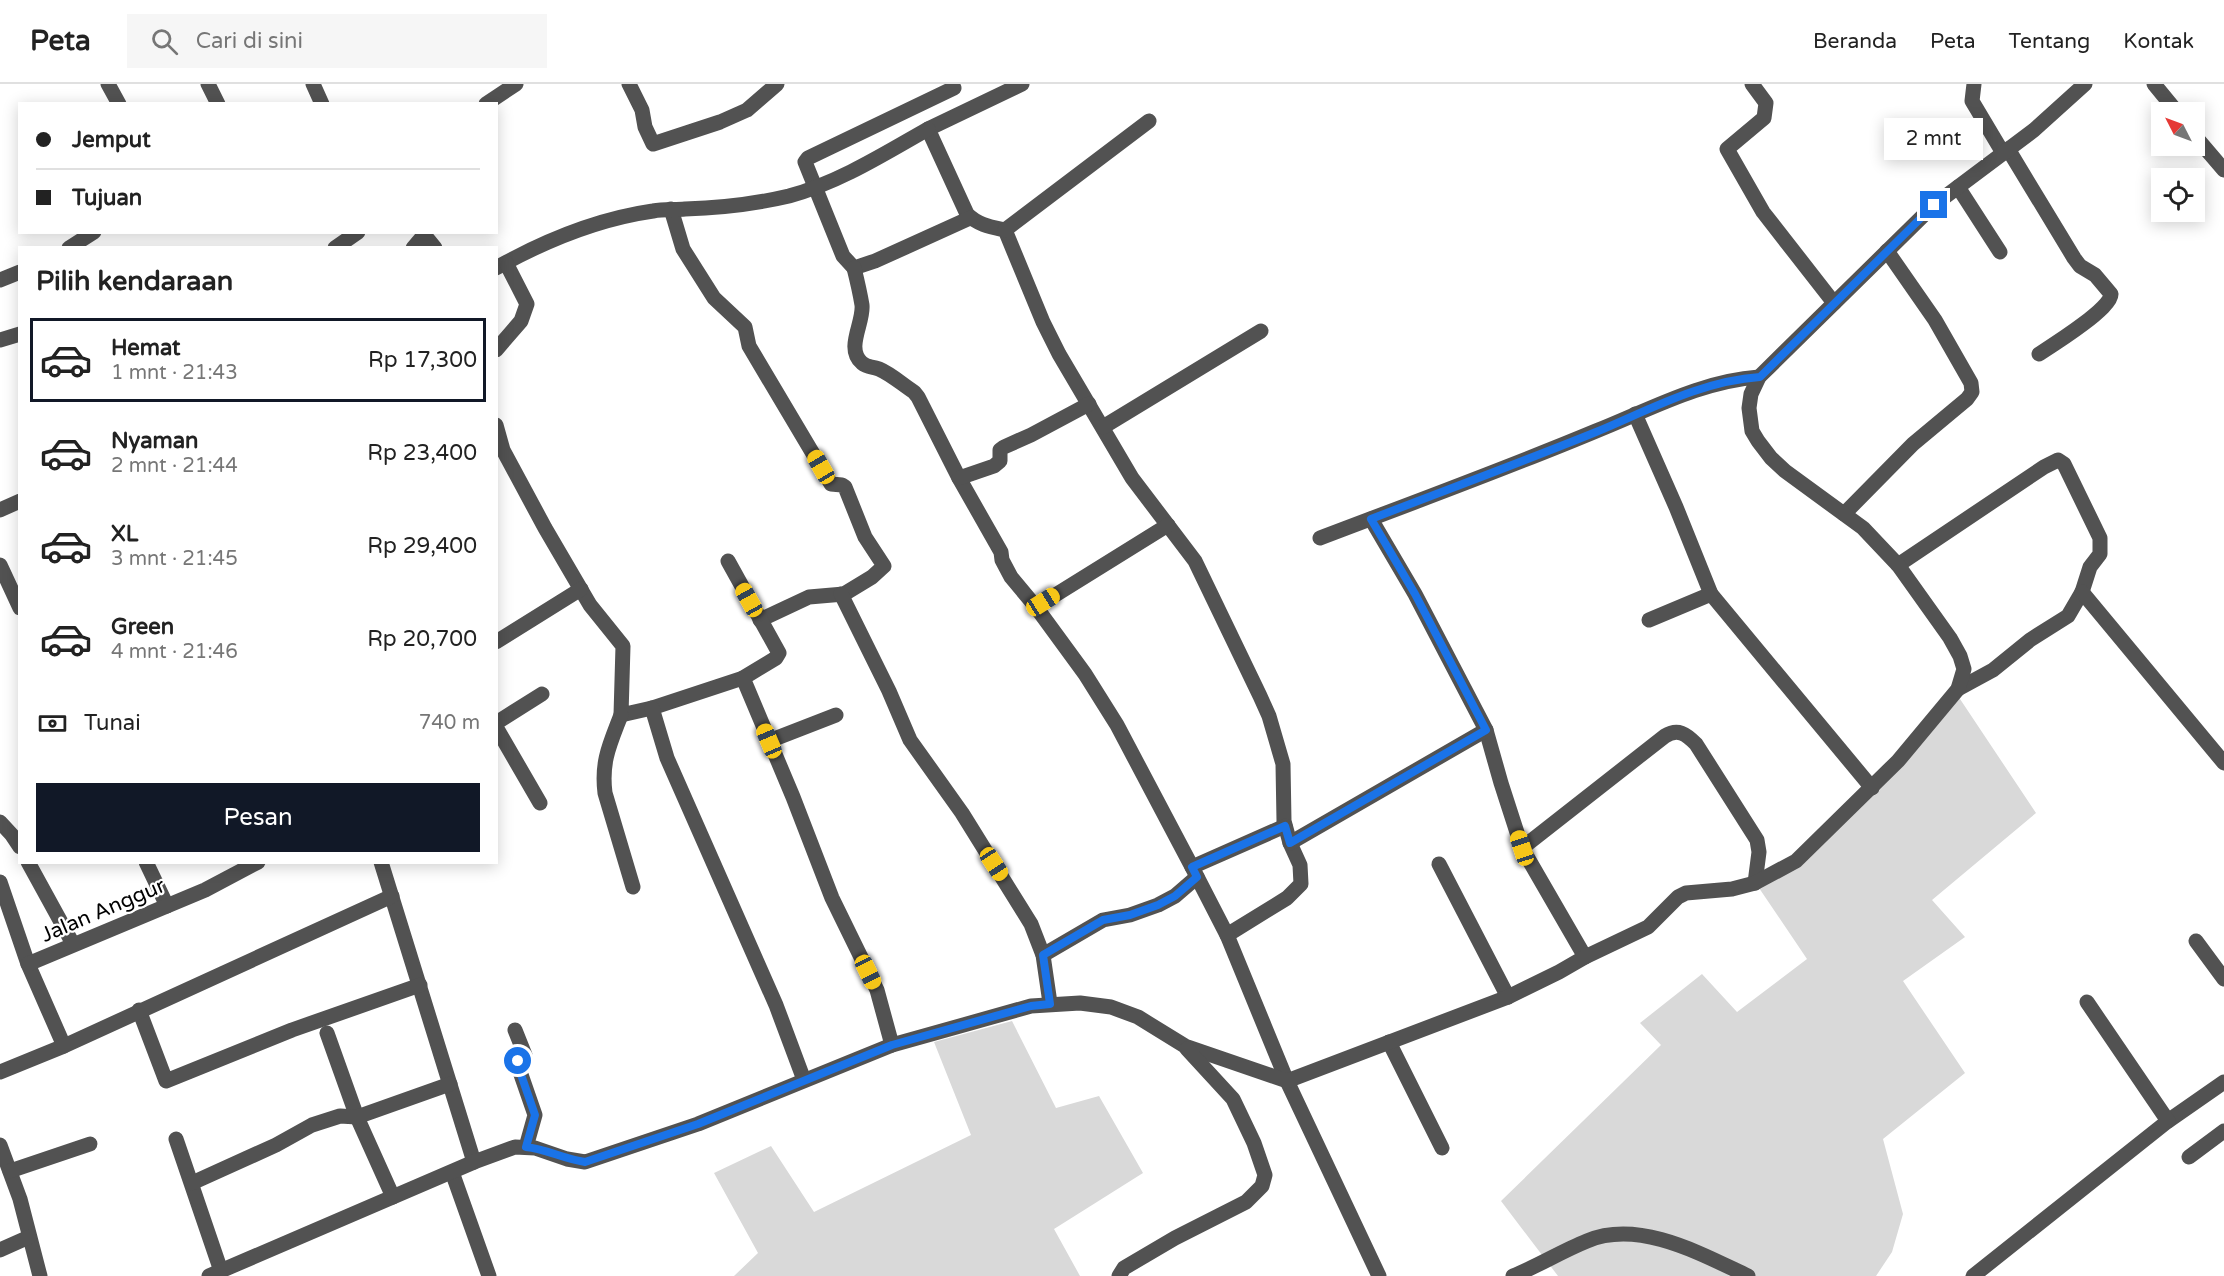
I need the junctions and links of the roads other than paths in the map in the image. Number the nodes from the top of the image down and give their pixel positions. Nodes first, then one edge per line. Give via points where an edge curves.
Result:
1 (108, 84) edge
2 (208, 84) edge
3 (313, 84) edge
4 (516, 84) edge
5 (629, 84) edge
6 (777, 84) edge
7 (1022, 84) edge
8 (1752, 84) edge
9 (1974, 84) edge
10 (2085, 84) edge
11 (2154, 84) edge
12 (953, 86) edge
13 (118, 102) edge
14 (217, 102) edge
15 (320, 102) edge
16 (489, 102) edge
17 (2169, 102) edge
18 (967, 111) junction
19 (1149, 121) dead end
20 (928, 129) junction
21 (2205, 148) edge
22 (2005, 151) junction
23 (2224, 170) edge
24 (1958, 187) junction
25 (814, 188) junction
26 (671, 209) junction
27 (970, 218) junction
28 (1005, 230) junction
29 (91, 234) edge
30 (355, 234) edge
31 (423, 234) edge
32 (72, 246) edge
33 (338, 246) edge
34 (433, 246) edge
35 (1887, 252) junction
36 (2000, 252) dead end
37 (501, 266) edge
38 (854, 268) junction
39 (18, 273) edge
40 (0, 279) edge
41 (1834, 303) junction
42 (1261, 331) dead end
43 (18, 335) edge
44 (0, 340) edge
45 (498, 348) edge
46 (2039, 354) dead end
47 (1760, 377) junction
48 (1089, 404) junction
49 (1635, 414) junction
50 (1103, 427) junction
51 (500, 451) edge
52 (958, 478) junction
53 (18, 502) edge
54 (0, 510) edge
55 (1844, 514) junction
56 (1371, 519) junction
57 (1168, 525) junction
58 (1320, 538) dead end
59 (728, 561) dead end
60 (0, 565) edge
61 (1898, 565) junction
62 (581, 589) junction
63 (2082, 592) junction
64 (841, 594) junction
65 (1711, 594) junction
66 (18, 604) edge
67 (1036, 607) junction
68 (760, 620) junction
69 (1649, 620) dead end
70 (498, 641) edge
71 (742, 678) junction
72 (1958, 690) junction
73 (542, 694) dead end
74 (652, 708) junction
75 (621, 715) junction
76 (836, 715) dead end
77 (498, 724) edge
78 (498, 729) edge
79 (1486, 730) junction
80 (769, 741) junction
81 (2224, 763) edge
82 (1872, 788) junction
83 (540, 803) dead end
84 (0, 822) edge
85 (1285, 826) junction
86 (1290, 843) junction
87 (18, 845) edge
88 (1522, 848) junction
89 (29, 864) edge
90 (147, 864) edge
91 (253, 864) edge
92 (382, 864) edge
93 (1439, 864) dead end
94 (1195, 872) junction
95 (0, 882) edge
96 (1755, 883) junction
97 (633, 887) dead end
98 (392, 896) junction
99 (167, 906) junction
100 (1227, 935) junction
101 (2196, 941) dead end
102 (73, 944) junction
103 (1043, 955) junction
104 (1585, 957) junction
105 (28, 964) junction
106 (2224, 979) edge
107 (420, 985) junction
108 (1508, 998) junction
109 (2087, 1002) dead end
110 (1050, 1004) junction
111 (140, 1010) junction
112 (515, 1030) dead end
113 (327, 1033) dead end
114 (1389, 1042) junction
115 (892, 1045) junction
116 (64, 1046) junction
117 (1185, 1046) junction
118 (0, 1072) edge
119 (804, 1080) junction
120 (1287, 1081) junction
121 (2224, 1082) edge
122 (450, 1084) junction
123 (357, 1117) junction
124 (2168, 1121) junction
125 (2224, 1131) edge
126 (176, 1140) dead end
127 (90, 1144) dead end
128 (0, 1145) edge
129 (526, 1147) junction
130 (1442, 1148) dead end
131 (2189, 1157) dead end
132 (474, 1162) junction
133 (10, 1171) junction
134 (452, 1172) junction
135 (192, 1183) junction
136 (393, 1197) junction
137 (29, 1237) junction
138 (0, 1250) edge
139 (215, 1273) edge
140 (40, 1276) edge
141 (489, 1276) edge
142 (1119, 1276) edge
143 (1377, 1276) edge
144 (1513, 1276) edge
145 (1748, 1276) edge
146 (1973, 1276) edge

1 - 13 street
2 - 14 street
3 - 15 street
4 - 16 street
5 - 6 street via 653,144 747,110
7 - 18 street
8 - 41 street via 1766,103 1764,118 1727,148 1763,212
9 - 22 street via 1972,101
10 - 22 street
11 - 17 street
12 - 18 street
12 - 25 street via 808,158 805,162
18 - 20 street
19 - 28 street
20 - 25 street
20 - 27 street
21 - 23 street
22 - 24 street
22 - 46 street via 2074,258 2095,274 2111,294 2109,303 2099,312
24 - 35 street
24 - 36 street
25 - 26 street via 754,203
25 - 38 street via 845,261
26 - 37 street via 616,218 571,231
26 - 64 street via 683,249 714,298 745,327 749,346 831,484 844,485 865,537 884,566
27 - 28 street via 984,226
27 - 38 street
28 - 48 street via 1043,322
29 - 32 street
30 - 33 street
31 - 34 street
35 - 41 street
35 - 55 street via 1935,320 1971,383 1972,392 1913,444
37 - 45 street via 526,304 521,321
38 - 52 street via 862,306 854,347 857,357 869,368 879,369 914,392
39 - 40 street
41 - 47 street
42 - 50 street
43 - 44 street
47 - 49 street via 1726,381
47 - 55 street via 1749,408 1752,431 1758,441 1785,471
48 - 50 street
48 - 52 street via 1004,447 998,464
49 - 56 street
49 - 65 street
50 - 57 street via 1132,478
51 - 62 street
52 - 67 street via 1011,577
53 - 54 street
55 - 61 street
56 - 58 street
56 - 79 street
57 - 67 street
57 - 85 street via 1195,561 1269,716 1283,764
59 - 68 street
60 - 66 street
61 - 63 street via 2058,460 2064,464 2100,538 2100,554 2086,574
61 - 72 street via 1960,656 1964,669
62 - 70 street
62 - 75 street via 623,646
63 - 72 street via 2068,616
63 - 81 street
64 - 68 street via 809,597
64 - 103 street via 910,740 1012,891
65 - 69 street
65 - 82 street
67 - 94 street via 1117,725
68 - 71 street via 779,653
71 - 74 street
71 - 80 street
72 - 82 street
73 - 77 street
74 - 75 street
74 - 119 street via 667,758 776,1005
75 - 97 street via 604,760 603,781
76 - 80 street
78 - 83 street
79 - 86 street
79 - 88 street
80 - 115 street via 832,898 877,990
82 - 96 street via 1796,861
84 - 87 street
85 - 86 street
85 - 94 street
86 - 100 street via 1300,865 1301,884 1287,898
88 - 96 street via 1665,736 1680,732 1696,744 1757,840
88 - 104 street
89 - 102 street
90 - 99 street
91 - 99 street, Jalan Anggur
92 - 98 street
93 - 108 street
94 - 100 street
94 - 103 street via 1175,896 1130,915 1103,920
95 - 105 street
96 - 104 street via 1678,897 1648,927
98 - 107 street
98 - 111 street
99 - 102 street, Jalan Anggur
100 - 120 street
101 - 106 street
102 - 105 street, Jalan Anggur
103 - 110 street
104 - 108 street
105 - 116 street
107 - 111 street via 292,1030 166,1081
107 - 122 street
108 - 114 street
109 - 124 street
110 - 115 street
110 - 117 street via 1111,1007 1138,1017
111 - 116 street
112 - 129 street via 525,1055 517,1063 535,1115
113 - 123 street
114 - 120 street
114 - 130 street
115 - 119 street
116 - 118 street
117 - 120 street
117 - 142 street via 1233,1099 1254,1143 1264,1175 1262,1186 1246,1202 1175,1238 1124,1268
119 - 129 street via 698,1124 585,1162
120 - 143 street
121 - 124 street
122 - 123 street
122 - 132 street
123 - 135 street via 340,1116 312,1125
123 - 136 street
124 - 146 street
125 - 131 street
126 - 135 street
127 - 133 street
128 - 133 street
129 - 132 street via 514,1147
132 - 134 street
133 - 137 street
134 - 136 street
134 - 141 street
135 - 139 street
136 - 139 street
137 - 138 street
137 - 140 street
144 - 145 street via 1589,1240 1615,1234 1641,1234 1701,1254

